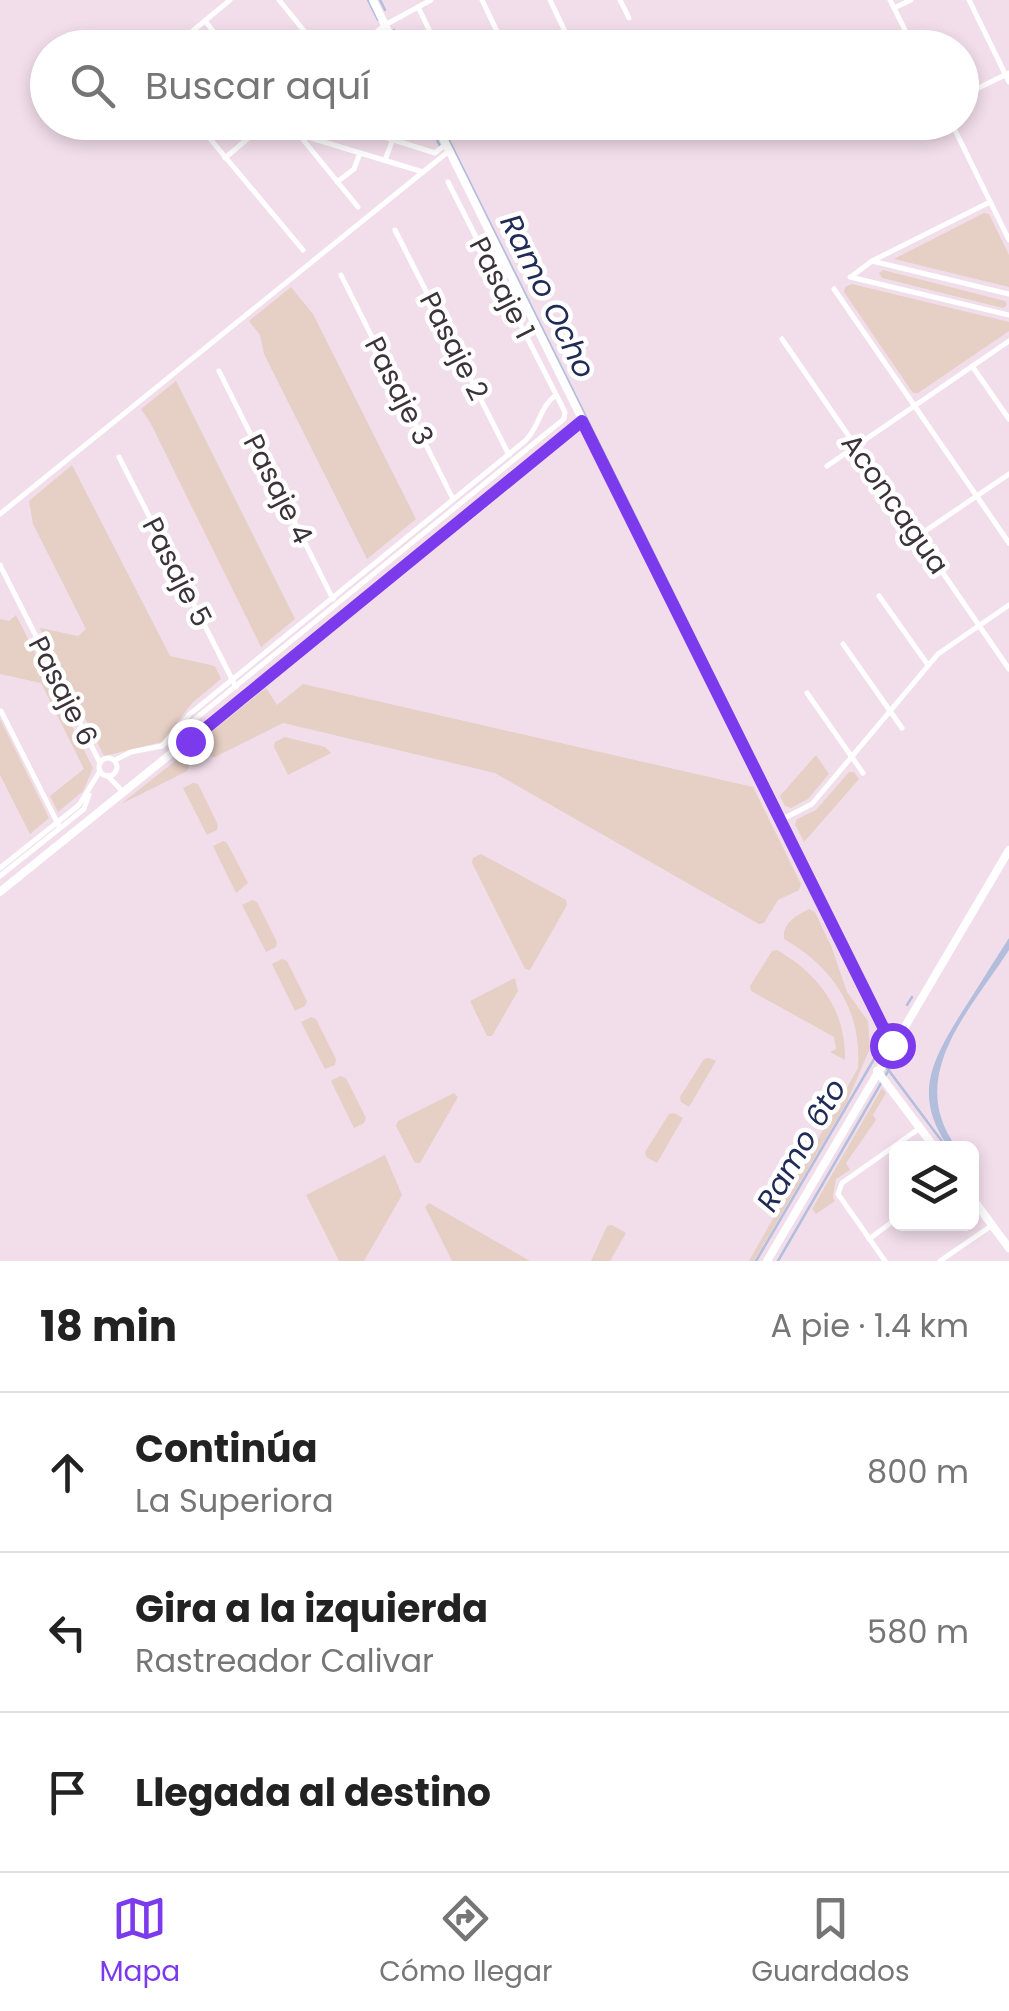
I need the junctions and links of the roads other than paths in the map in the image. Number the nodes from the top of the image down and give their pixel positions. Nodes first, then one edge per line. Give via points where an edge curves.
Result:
1 (230, 0) edge
2 (279, 0) edge
3 (372, 0) edge
4 (431, 0) edge
5 (482, 0) edge
6 (550, 0) edge
7 (620, 0) edge
8 (890, 0) edge
9 (911, 0) edge
10 (968, 0) edge
11 (418, 7) junction
12 (894, 8) junction
13 (628, 18) dead end
14 (205, 21) junction
15 (385, 25) junction
16 (194, 30) edge
17 (212, 30) edge
18 (303, 30) edge
19 (379, 30) edge
20 (387, 30) edge
21 (429, 30) edge
22 (496, 30) edge
23 (564, 30) edge
24 (905, 30) edge
25 (1007, 73) edge
26 (1009, 82) edge
27 (979, 87) edge
28 (210, 140) edge
29 (245, 140) edge
30 (303, 140) edge
31 (318, 140) edge
32 (393, 140) edge
33 (396, 140) edge
34 (444, 140) edge
35 (960, 140) edge
36 (448, 147) junction
37 (360, 153) junction
38 (225, 158) junction
39 (385, 160) junction
40 (423, 172) junction
41 (337, 182) junction
42 (448, 182) dead end
43 (990, 202) junction
44 (358, 208) dead end
45 (395, 230) dead end
46 (1009, 240) edge
47 (303, 250) dead end
48 (872, 260) junction
49 (341, 275) dead end
50 (834, 288) dead end
51 (1009, 294) edge
52 (1009, 315) edge
53 (782, 339) dead end
54 (1009, 340) edge
55 (972, 366) junction
56 (219, 371) dead end
57 (556, 395) junction
58 (914, 406) junction
59 (1009, 419) edge
60 (582, 421) junction
61 (856, 446) junction
62 (119, 458) dead end
63 (510, 458) junction
64 (827, 466) dead end
65 (1009, 474) edge
66 (977, 496) junction
67 (453, 499) junction
68 (457, 506) junction
69 (0, 514) edge
70 (918, 536) junction
71 (1009, 543) edge
72 (0, 565) edge
73 (879, 596) dead end
74 (333, 598) junction
75 (1009, 605) edge
76 (336, 606) junction
77 (979, 626) junction
78 (843, 644) dead end
79 (928, 665) junction
80 (1009, 669) edge
81 (231, 680) junction
82 (236, 687) junction
83 (807, 693) dead end
84 (2, 711) edge
85 (890, 712) junction
86 (902, 728) dead end
87 (162, 746) junction
88 (852, 758) junction
89 (114, 760) junction
90 (100, 763) junction
91 (100, 772) junction
92 (116, 772) junction
93 (862, 773) dead end
94 (108, 776) junction
95 (128, 791) junction
96 (781, 820) junction
97 (59, 825) junction
98 (1009, 850) edge
99 (0, 873) edge
100 (0, 892) edge
101 (892, 1045) junction
102 (881, 1076) junction
103 (920, 1128) junction
104 (930, 1141) edge
105 (979, 1208) edge
106 (889, 1224) edge
107 (992, 1226) junction
108 (869, 1238) junction
109 (1009, 1248) edge
110 (767, 1261) edge
111 (884, 1261) edge
112 (940, 1261) edge

1 - 14 street
2 - 18 street
3 - 15 street
4 - 11 street
5 - 22 street
6 - 23 street
7 - 13 street
8 - 12 street
9 - 12 street
10 - 25 street
11 - 15 street
11 - 21 street
12 - 24 street
14 - 16 street
14 - 17 street
15 - 19 street
15 - 20 street
25 - 26 street
25 - 27 street
28 - 38 street
29 - 38 street
30 - 41 street
31 - 37 street
32 - 39 street
33 - 36 street via 435,153
34 - 36 street
35 - 43 street
36 - 40 street
36 - 60 street
37 - 39 street
37 - 41 street via 354,169
38 - 47 street
39 - 40 street
40 - 69 street
41 - 44 street
42 - 57 street, Pasaje 1
43 - 46 street
43 - 48 street
45 - 63 street, Pasaje 2
48 - 51 street
48 - 52 street via 850,277
49 - 67 street, Pasaje 3
50 - 58 street
53 - 61 street, Aconcagua
54 - 55 street
55 - 58 street
55 - 59 street
56 - 74 street, Pasaje 4
57 - 63 street
57 - 63 street via 564,419
58 - 61 street
58 - 66 street
60 - 95 street
60 - 96 street
61 - 64 street
61 - 70 street, Aconcagua
62 - 81 street, Pasaje 5
63 - 67 street
63 - 68 street
65 - 66 street
66 - 70 street
66 - 71 street
67 - 68 street, Pasaje 3
67 - 74 street
68 - 76 street
70 - 77 street, Aconcagua
72 - 90 street, Pasaje 6
73 - 79 street
74 - 76 street, Pasaje 4
74 - 81 street
75 - 77 street
76 - 82 street
77 - 79 street
77 - 80 street, Aconcagua
78 - 85 street
79 - 85 street
81 - 82 street, Pasaje 5
81 - 87 street
82 - 87 street
83 - 88 street
84 - 97 street
85 - 86 street
85 - 88 street
87 - 89 street
88 - 93 street
88 - 96 street via 812,804
89 - 90 street
89 - 92 street
90 - 91 street
91 - 94 street
91 - 97 street
92 - 94 street
92 - 95 street
94 - 95 street
95 - 100 street
96 - 101 street
97 - 99 street
98 - 101 street
101 - 102 street
102 - 103 street
102 - 110 street
103 - 104 street
103 - 108 street via 842,1183 838,1194
105 - 107 street
106 - 108 street
107 - 109 street
107 - 112 street
108 - 111 street

